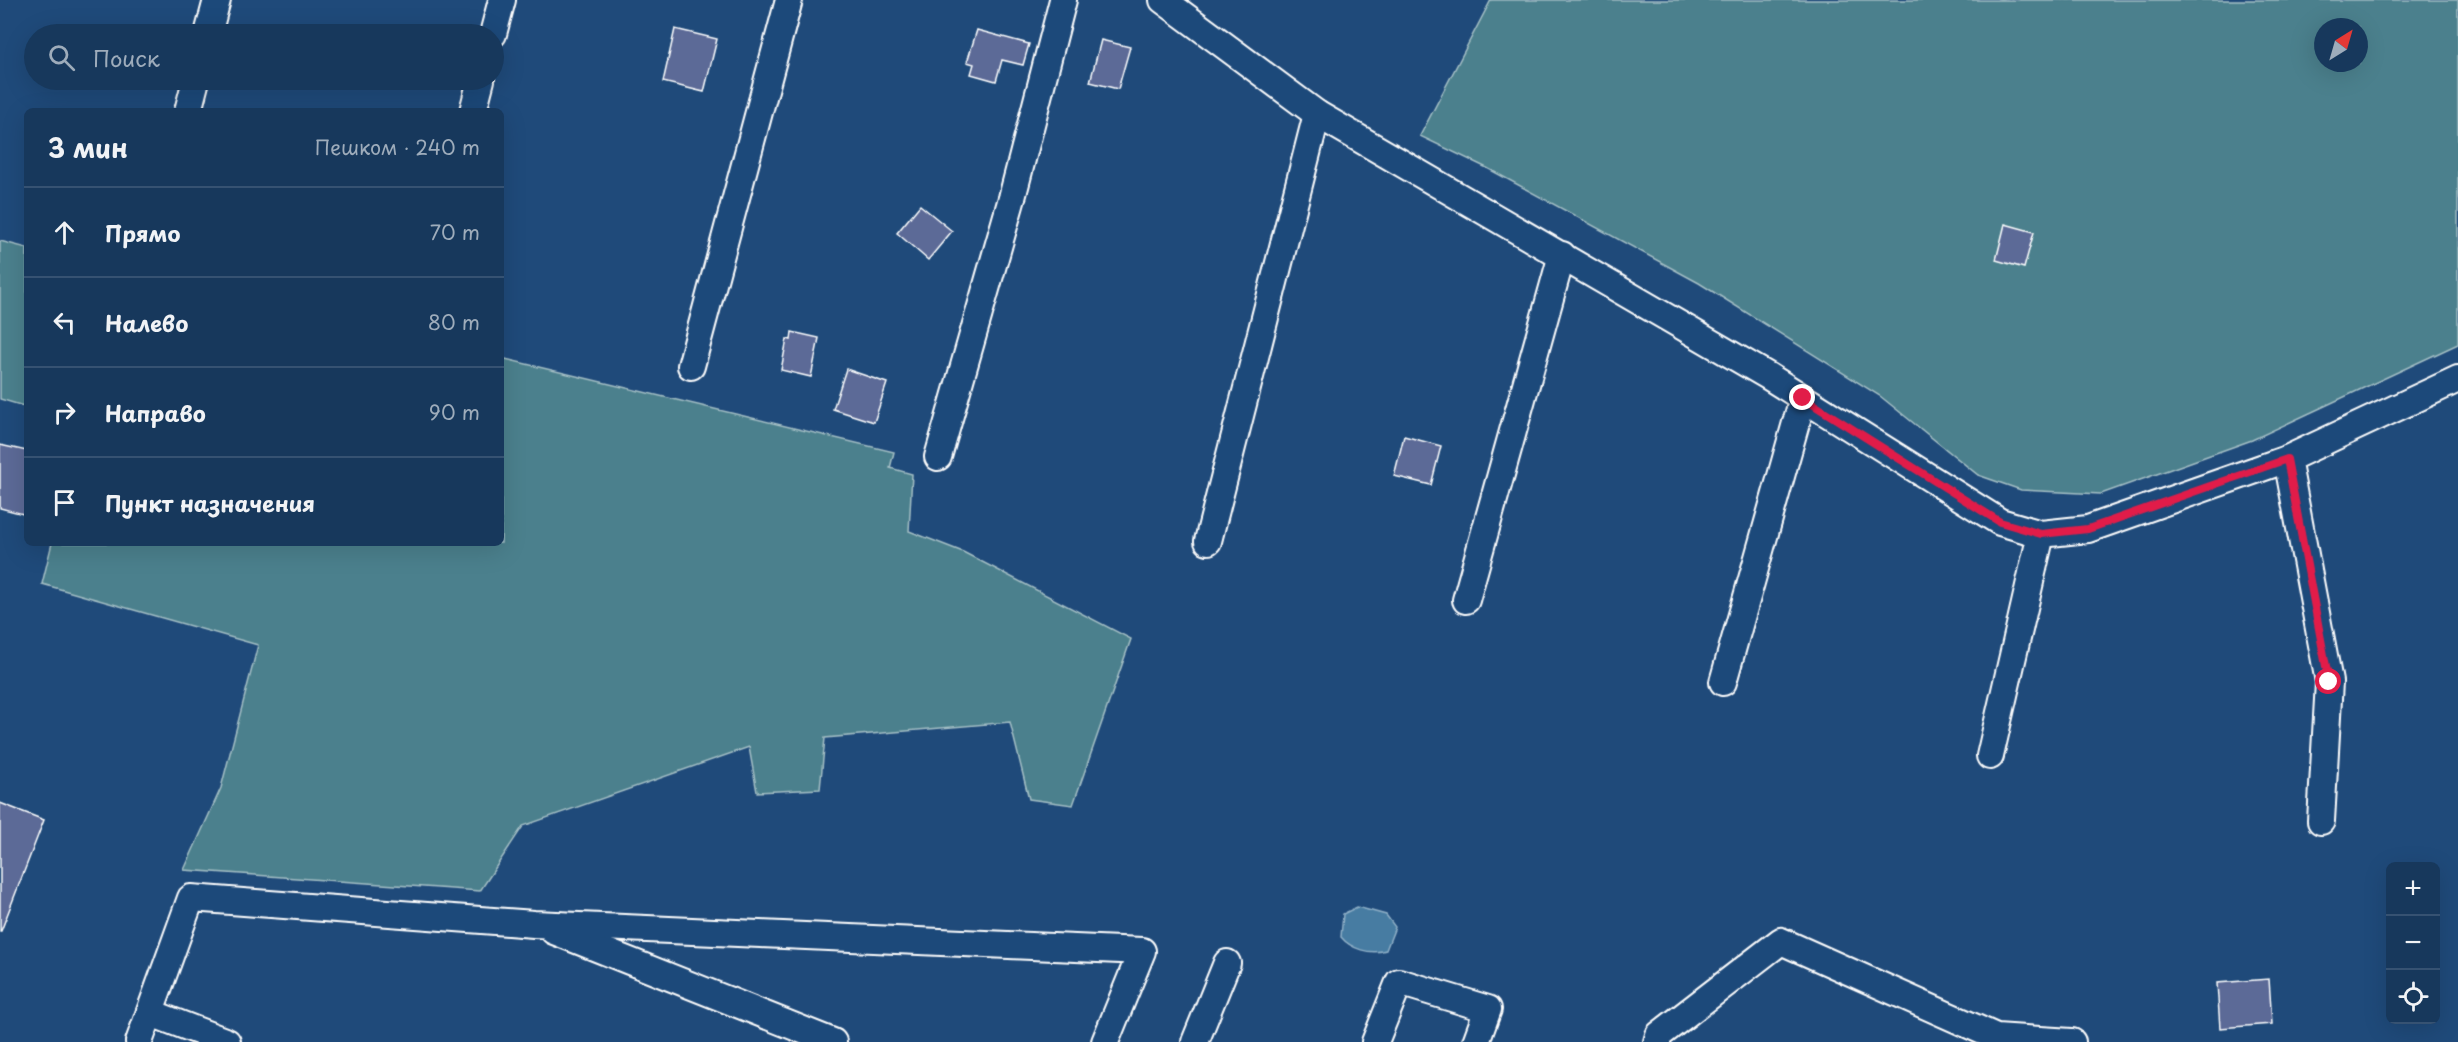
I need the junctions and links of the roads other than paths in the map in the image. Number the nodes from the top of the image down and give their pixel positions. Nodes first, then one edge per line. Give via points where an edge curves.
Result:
1 (217, 0) edge
2 (502, 0) edge
3 (789, 0) edge
4 (1062, 0) edge
5 (1162, 0) edge
6 (211, 24) edge
7 (496, 24) edge
8 (193, 90) edge
9 (478, 90) edge
10 (189, 108) edge
11 (474, 108) edge
12 (1317, 114) junction
13 (1562, 255) junction
14 (691, 366) dead end
15 (2458, 379) edge
16 (1803, 398) junction
17 (938, 457) dead end
18 (2287, 459) junction
19 (2041, 534) junction
20 (1208, 541) dead end
21 (1466, 600) dead end
22 (1723, 682) dead end
23 (1990, 756) dead end
24 (2321, 821) dead end
25 (534, 924) junction
26 (1227, 963) dead end
27 (151, 1013) junction
28 (139, 1042) edge
29 (228, 1042) edge
30 (833, 1042) edge
31 (1105, 1042) edge
32 (1195, 1042) edge
33 (1375, 1042) edge
34 (1476, 1042) edge
35 (1657, 1042) edge
36 (2072, 1042) edge

1 - 6 street
2 - 7 street
3 - 14 street
4 - 17 street via 1012,198
5 - 12 street
8 - 10 street
9 - 11 street
12 - 13 street
12 - 20 street
13 - 16 street
13 - 21 street
15 - 18 street
16 - 19 street via 2000,522
16 - 22 street
18 - 19 street via 2088,529
18 - 24 street via 2329,682
19 - 23 street
25 - 27 street via 191,898
25 - 30 street
25 - 31 street via 1142,951
26 - 32 street
27 - 28 street
27 - 29 street
33 - 34 street via 1399,982 1488,1009
35 - 36 street via 1659,1035 1781,941 1996,1037

